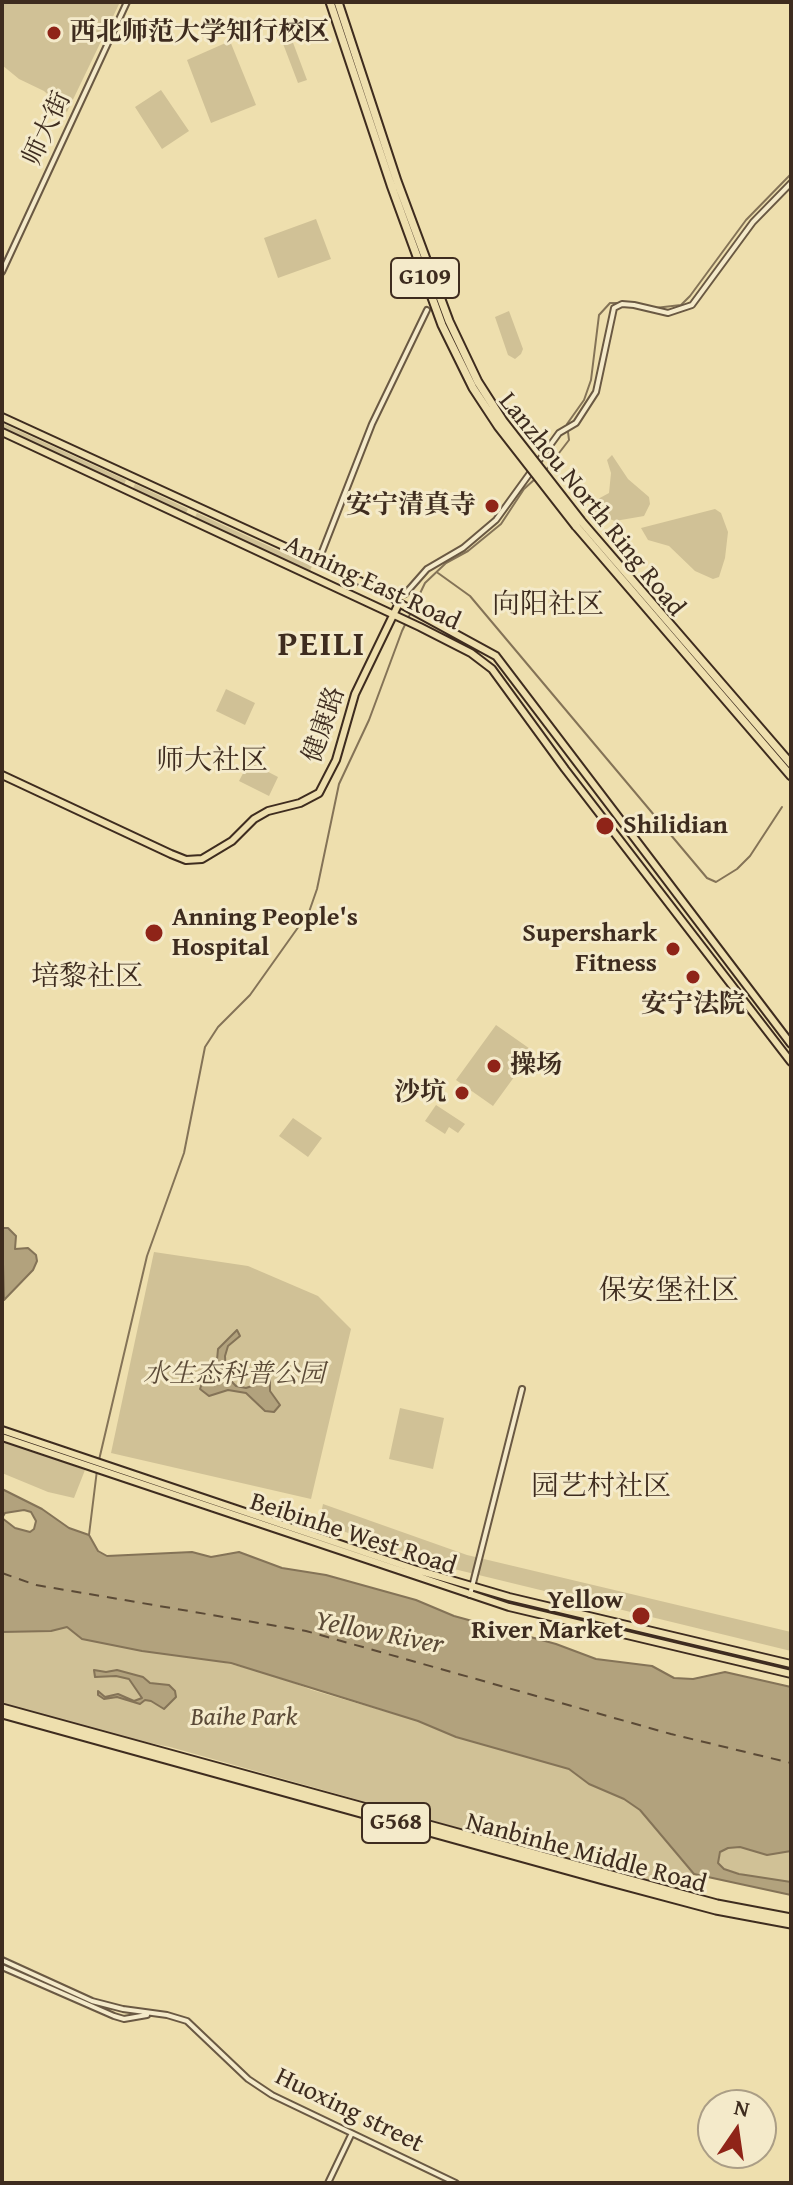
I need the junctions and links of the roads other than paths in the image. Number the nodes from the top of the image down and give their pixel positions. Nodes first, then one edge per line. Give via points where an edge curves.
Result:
1 (127, 2) edge
2 (330, 2) edge
3 (338, 2) edge
4 (791, 183) edge
5 (2, 272) edge
6 (427, 310) dead end
7 (2, 417) edge
8 (2, 432) edge
9 (579, 523) junction
10 (318, 562) junction
11 (405, 594) dead end
12 (399, 603) junction
13 (393, 615) junction
14 (791, 764) edge
15 (2, 775) edge
16 (791, 776) edge
17 (791, 1044) edge
18 (791, 1062) edge
19 (522, 1389) dead end
20 (2, 1430) edge
21 (2, 1437) edge
22 (91, 1465) junction
23 (101, 1468) junction
24 (472, 1586) junction
25 (452, 1589) junction
26 (470, 1595) junction
27 (791, 1664) edge
28 (791, 1674) edge
29 (2, 1708) edge
30 (2, 1714) edge
31 (791, 1918) edge
32 (791, 1924) edge
33 (2, 1960) edge
34 (2, 1967) edge
35 (153, 2014) junction
36 (351, 2135) junction
37 (328, 2183) edge
38 (456, 2183) edge

1 - 5 street, 师大街
2 - 9 highway, Lanzhou North Ring Road / G109, bridge via 442,325 498,426
3 - 9 highway, Lanzhou North Ring Road / G109, bridge via 449,321 503,421
4 - 11 street via 753,222 692,305 668,313 634,305 614,308 596,392 576,423 496,520 427,569
6 - 10 street via 372,424
7 - 10 main road, Anning East Road
8 - 13 main road, Anning East Road
9 - 14 highway, Lanzhou North Ring Road / G109
9 - 16 highway, Lanzhou North Ring Road / G109
10 - 12 main road, Anning East Road
12 - 13 main road, 健康路
12 - 17 main road, Anning East Road via 496,656
13 - 15 main road, 健康路 via 355,694 336,760 319,793 268,811 202,859 171,854
13 - 18 main road, Anning East Road via 492,669
19 - 24 street
20 - 22 main road, Beibinhe West Road
21 - 22 main road, Beibinhe West Road
22 - 23 main road, Beibinhe West Road
23 - 24 main road, Beibinhe West Road
23 - 25 main road, Beibinhe West Road
24 - 25 main road
24 - 26 street
24 - 27 main road, Beibinhe West Road
25 - 26 main road, Beibinhe West Road
26 - 28 main road, Beibinhe West Road
29 - 31 highway, Nanbinhe Middle Road / G568 via 717,1904
30 - 32 highway, Nanbinhe Middle Road / G568 via 603,1880
33 - 35 street, Huoxing street via 92,2001
34 - 35 street, Huoxing street via 114,2016
35 - 36 street, Huoxing street via 187,2021 248,2079
36 - 37 street
36 - 38 street, Huoxing street

